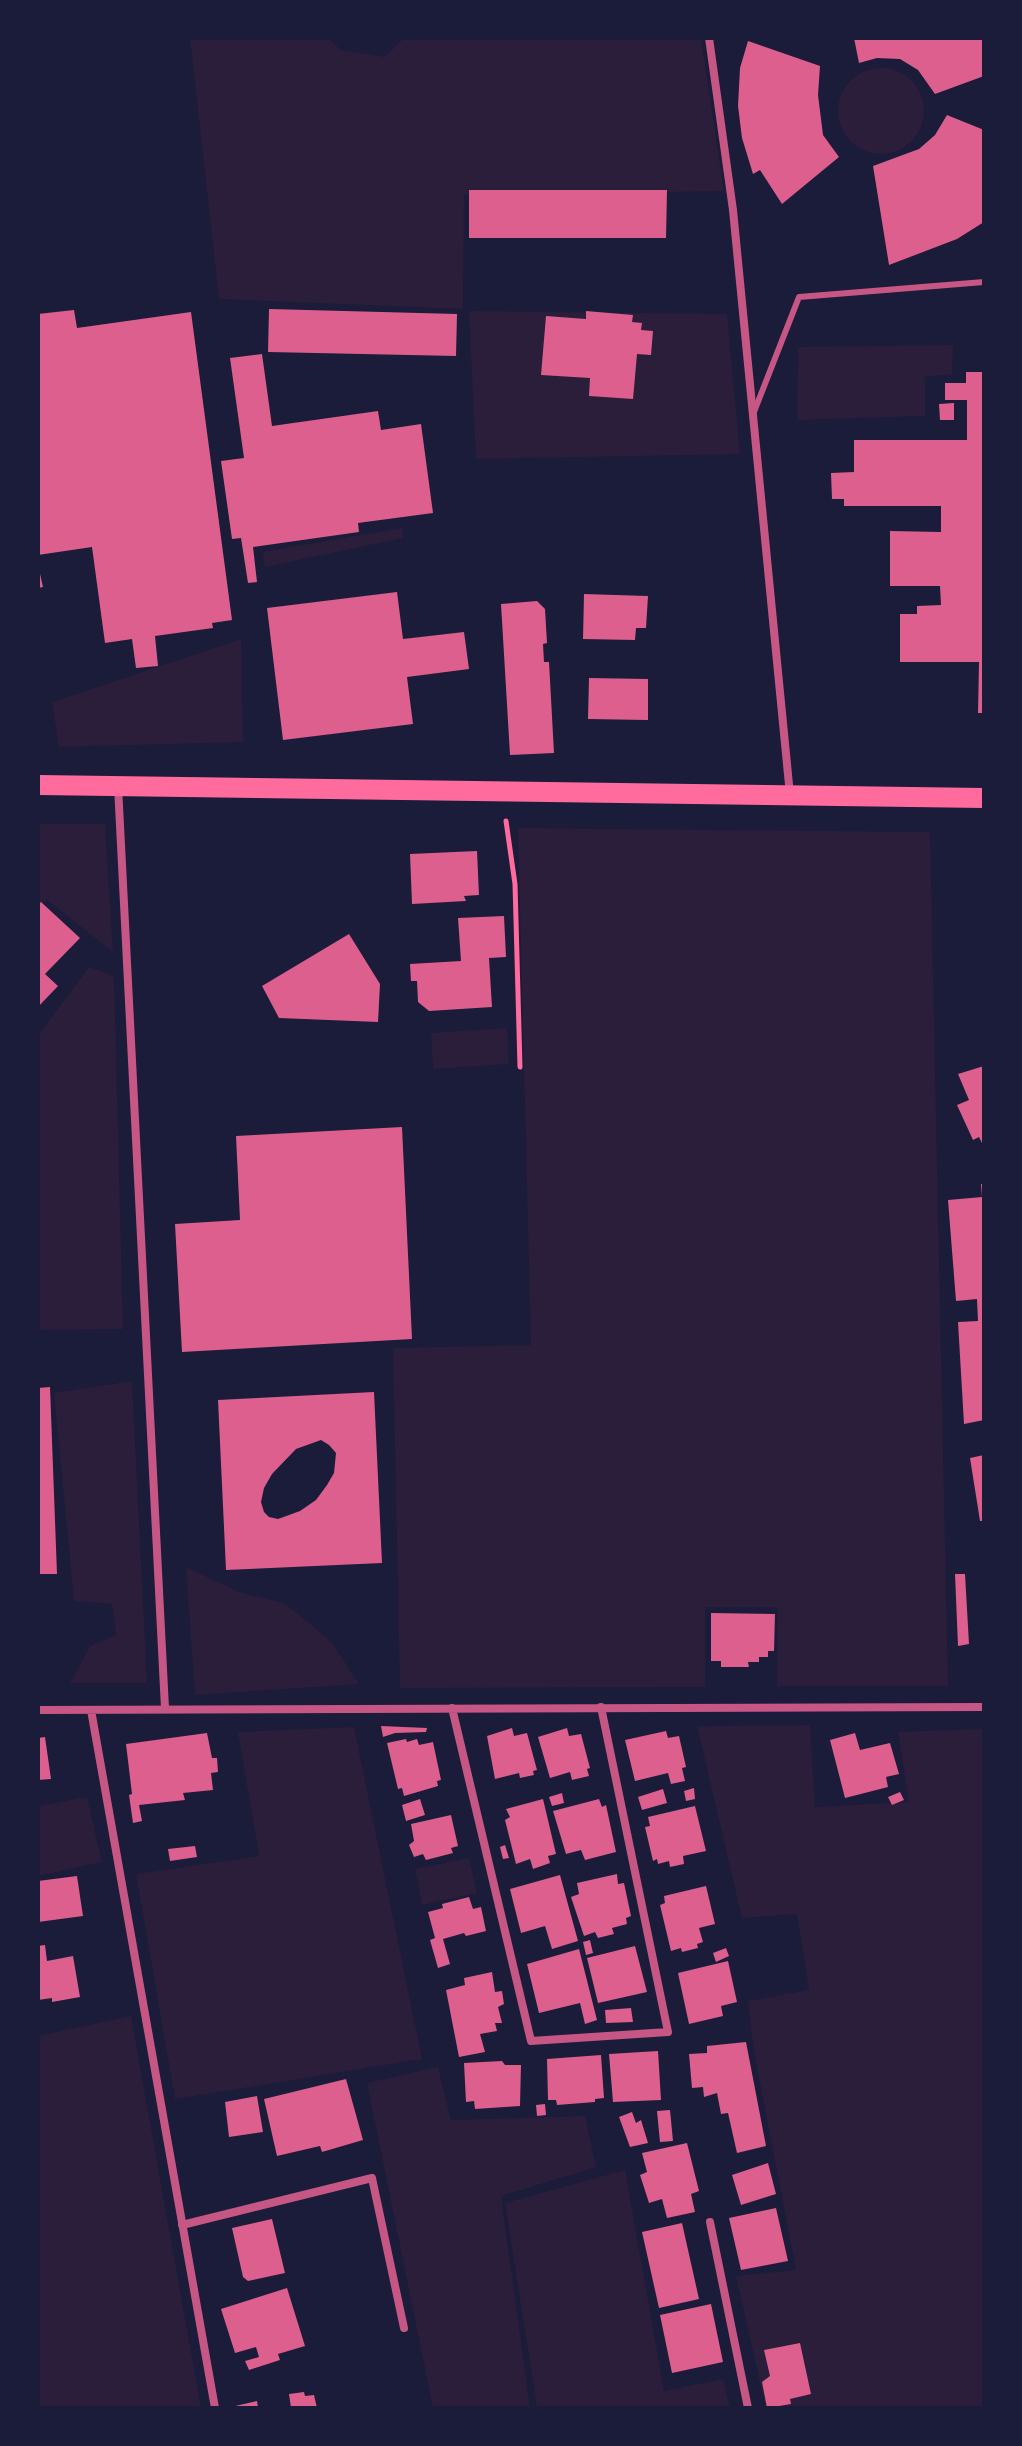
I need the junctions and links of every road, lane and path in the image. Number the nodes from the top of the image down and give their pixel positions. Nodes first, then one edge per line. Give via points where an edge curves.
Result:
1 (709, 38) edge
2 (984, 282) edge
3 (753, 416) junction
4 (38, 785) edge
5 (118, 786) junction
6 (790, 796) junction
7 (984, 798) edge
8 (505, 819) dead end
9 (520, 1067) dead end
10 (601, 1707) junction
11 (984, 1707) edge
12 (165, 1708) junction
13 (452, 1708) junction
14 (38, 1710) edge
15 (91, 1710) junction
16 (710, 2222) dead end
17 (182, 2225) junction
18 (404, 2328) dead end
19 (215, 2408) edge
20 (748, 2408) edge

1 - 3 street
2 - 3 lane via 799,297
3 - 6 street
4 - 5 main road
5 - 6 main road
5 - 12 street
6 - 7 main road
8 - 9 path via 515,884
10 - 11 street
10 - 13 street
10 - 13 street via 668,2032 531,2041
12 - 13 street
12 - 15 street
14 - 15 street
15 - 17 street
16 - 20 street
17 - 18 street via 372,2178
17 - 19 street

